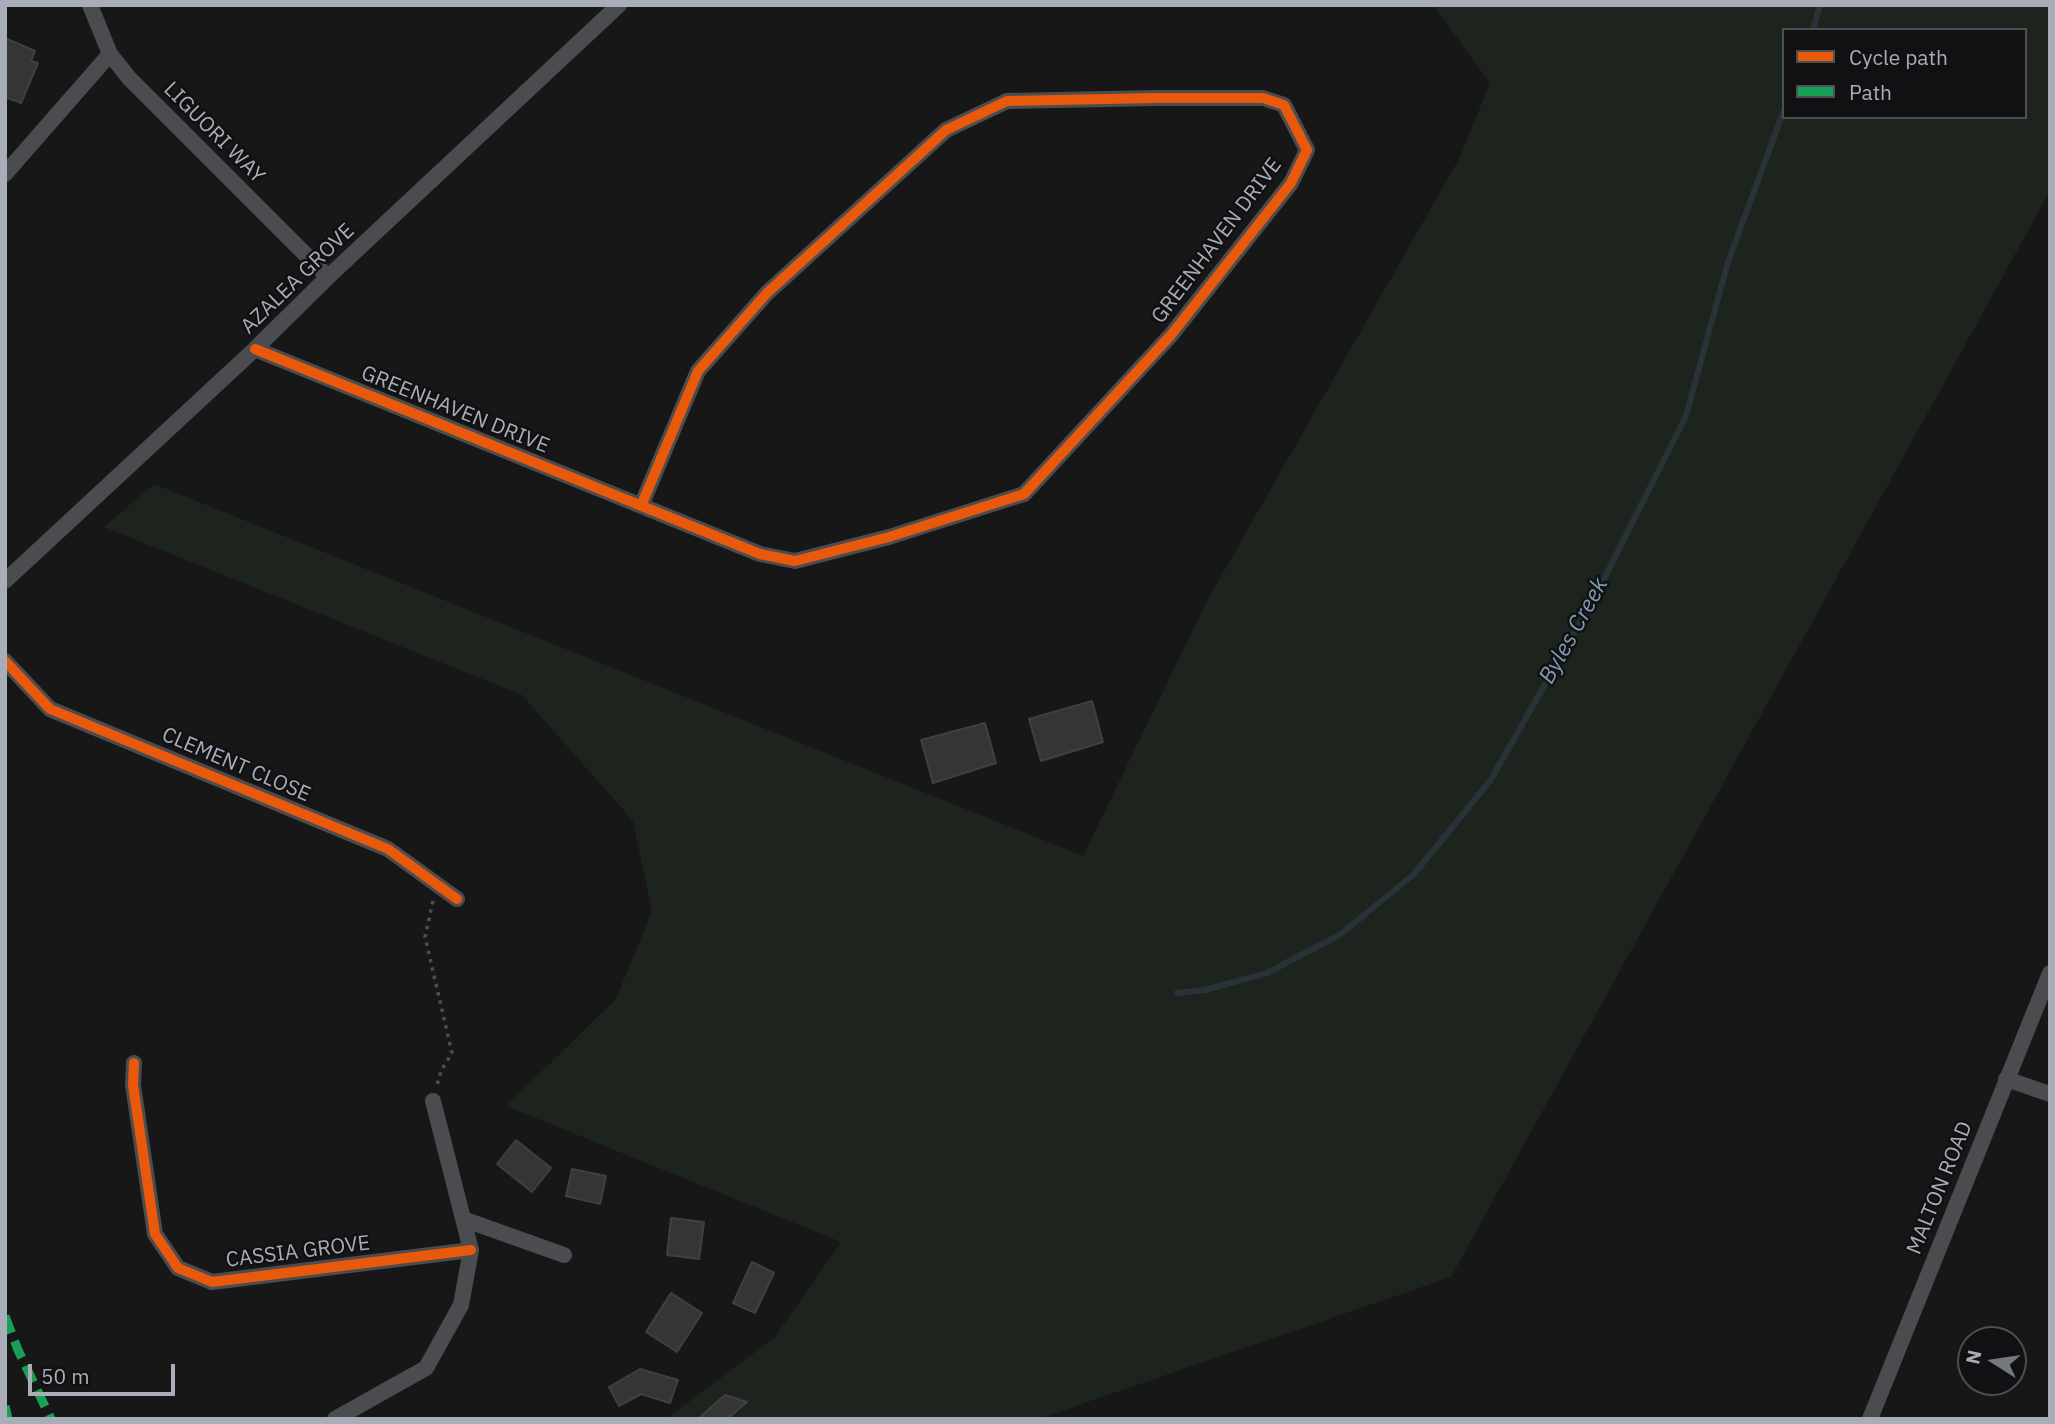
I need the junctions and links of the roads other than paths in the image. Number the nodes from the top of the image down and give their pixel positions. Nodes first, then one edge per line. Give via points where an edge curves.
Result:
1 (90, 5) edge
2 (619, 5) edge
3 (110, 54) junction
4 (5, 174) edge
5 (328, 277) junction
6 (255, 349) junction
7 (641, 506) junction
8 (5, 581) edge
9 (5, 662) edge
10 (457, 899) dead end
11 (2050, 973) edge
12 (134, 1063) dead end
13 (2006, 1079) junction
14 (2050, 1094) edge
15 (433, 1101) road end
16 (463, 1219) junction
17 (471, 1250) junction
18 (564, 1255) dead end
19 (335, 1419) edge
20 (1870, 1419) edge

1 - 3 street, LIGUORI WAY
2 - 5 street, AZALEA GROVE
3 - 4 street
3 - 5 street, LIGUORI WAY
5 - 6 street, AZALEA GROVE
6 - 7 street, GREENHAVEN DRIVE
6 - 8 street, AZALEA GROVE
7 - 7 street, GREENHAVEN DRIVE via 760,554 795,561 1024,494 1171,335 1291,183 1307,150 1284,105 1249,98 1007,101 946,131 767,293 698,371
9 - 10 street, CLEMENT CLOSE via 50,709 388,849
11 - 13 street, MALTON ROAD
12 - 17 street, CASSIA GROVE via 133,1085 155,1234 178,1268 212,1282
13 - 14 street
13 - 20 street, MALTON ROAD
15 - 16 street
16 - 17 street
16 - 18 street
17 - 19 street via 461,1305 426,1368

